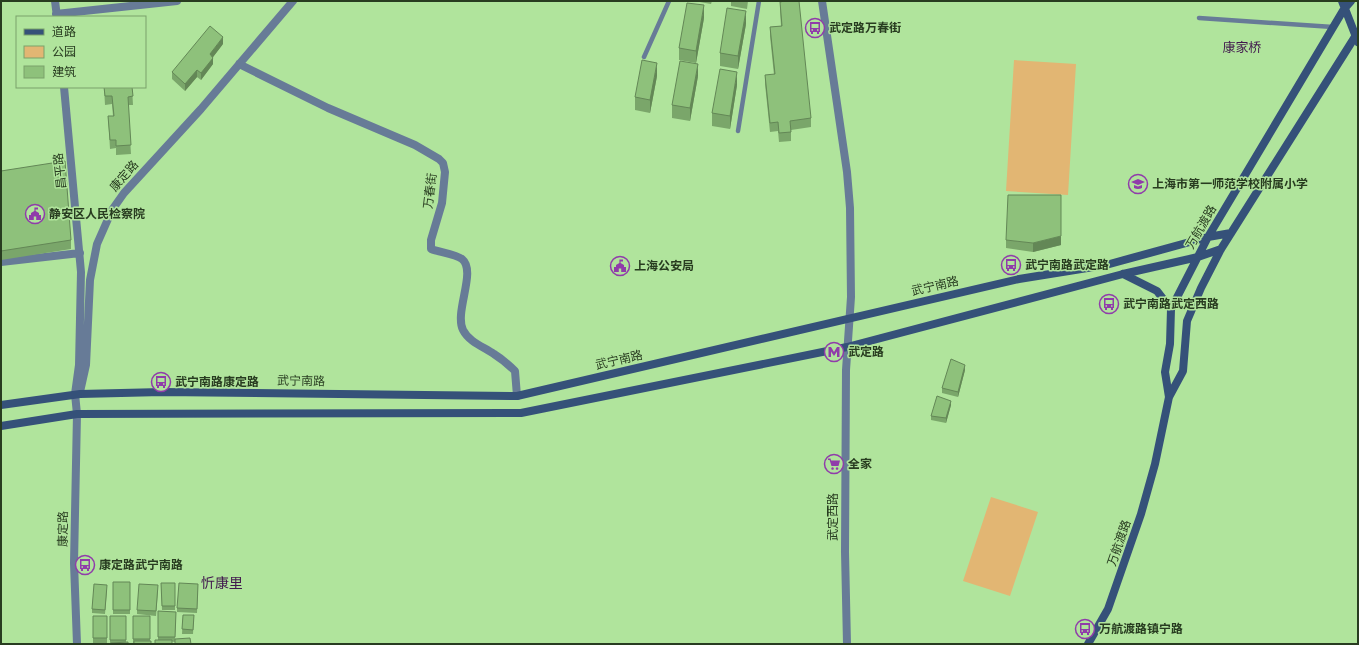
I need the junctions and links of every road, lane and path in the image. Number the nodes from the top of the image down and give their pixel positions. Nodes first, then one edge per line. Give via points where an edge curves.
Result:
1 (56, 1) edge
2 (177, 1) edge
3 (293, 1) edge
4 (669, 1) edge
5 (759, 1) edge
6 (822, 1) edge
7 (1351, 1) edge
8 (1343, 5) edge
9 (56, 15) edge
10 (1199, 18) dead end
11 (1333, 27) junction
12 (1357, 36) edge
13 (644, 57) dead end
14 (239, 64) junction
15 (64, 88) edge
16 (738, 131) dead end
17 (1231, 233) junction
18 (1208, 237) junction
19 (1221, 249) junction
20 (80, 253) junction
21 (1198, 257) junction
22 (1, 262) edge
23 (1123, 274) junction
24 (1171, 309) junction
25 (850, 318) junction
26 (847, 347) junction
27 (78, 394) junction
28 (518, 396) junction
29 (1169, 397) junction
30 (1, 405) edge
31 (77, 414) junction
32 (1, 426) edge
33 (77, 644) edge
34 (846, 644) edge
35 (1088, 644) edge

1 - 9 street
2 - 9 street
3 - 14 street, 康定路
4 - 13 lane
5 - 16 lane
6 - 25 street via 847,172 852,251
7 - 8 main road, 万航渡路
8 - 11 main road, 万航渡路
8 - 12 main road
10 - 11 lane
11 - 18 main road, 万航渡路
12 - 17 main road, 万航渡路
14 - 27 street, 康定路 via 124,193 104,225 96,244 90,280 86,365
14 - 28 street, 万春街 via 328,108 415,145 443,163 446,172 442,203 431,240 431,249 459,258 466,263 468,273 461,326 468,337 516,371
15 - 20 street, 昌平路
17 - 18 main road, 武宁南路
17 - 19 main road, 万航渡路
18 - 21 main road, 万航渡路
18 - 25 main road, 武宁南路 via 1106,265 1018,278
19 - 21 main road
19 - 29 main road, 万航渡路 via 1188,321 1183,371
20 - 22 street
20 - 27 street, 康定路
21 - 23 main road
21 - 24 main road, 万航渡路
23 - 24 main road via 1157,291
23 - 26 main road
24 - 29 main road, 万航渡路 via 1170,344 1165,372
25 - 26 street, 武定西路
25 - 28 main road, 武宁南路
26 - 31 main road via 520,413
26 - 34 street, 武定西路
27 - 28 main road, 武宁南路 via 162,392
27 - 30 main road, 武宁南路
27 - 31 street, 康定路
29 - 35 main road, 万航渡路 via 1141,514 1108,609
31 - 32 main road
31 - 33 street, 康定路 via 74,563

